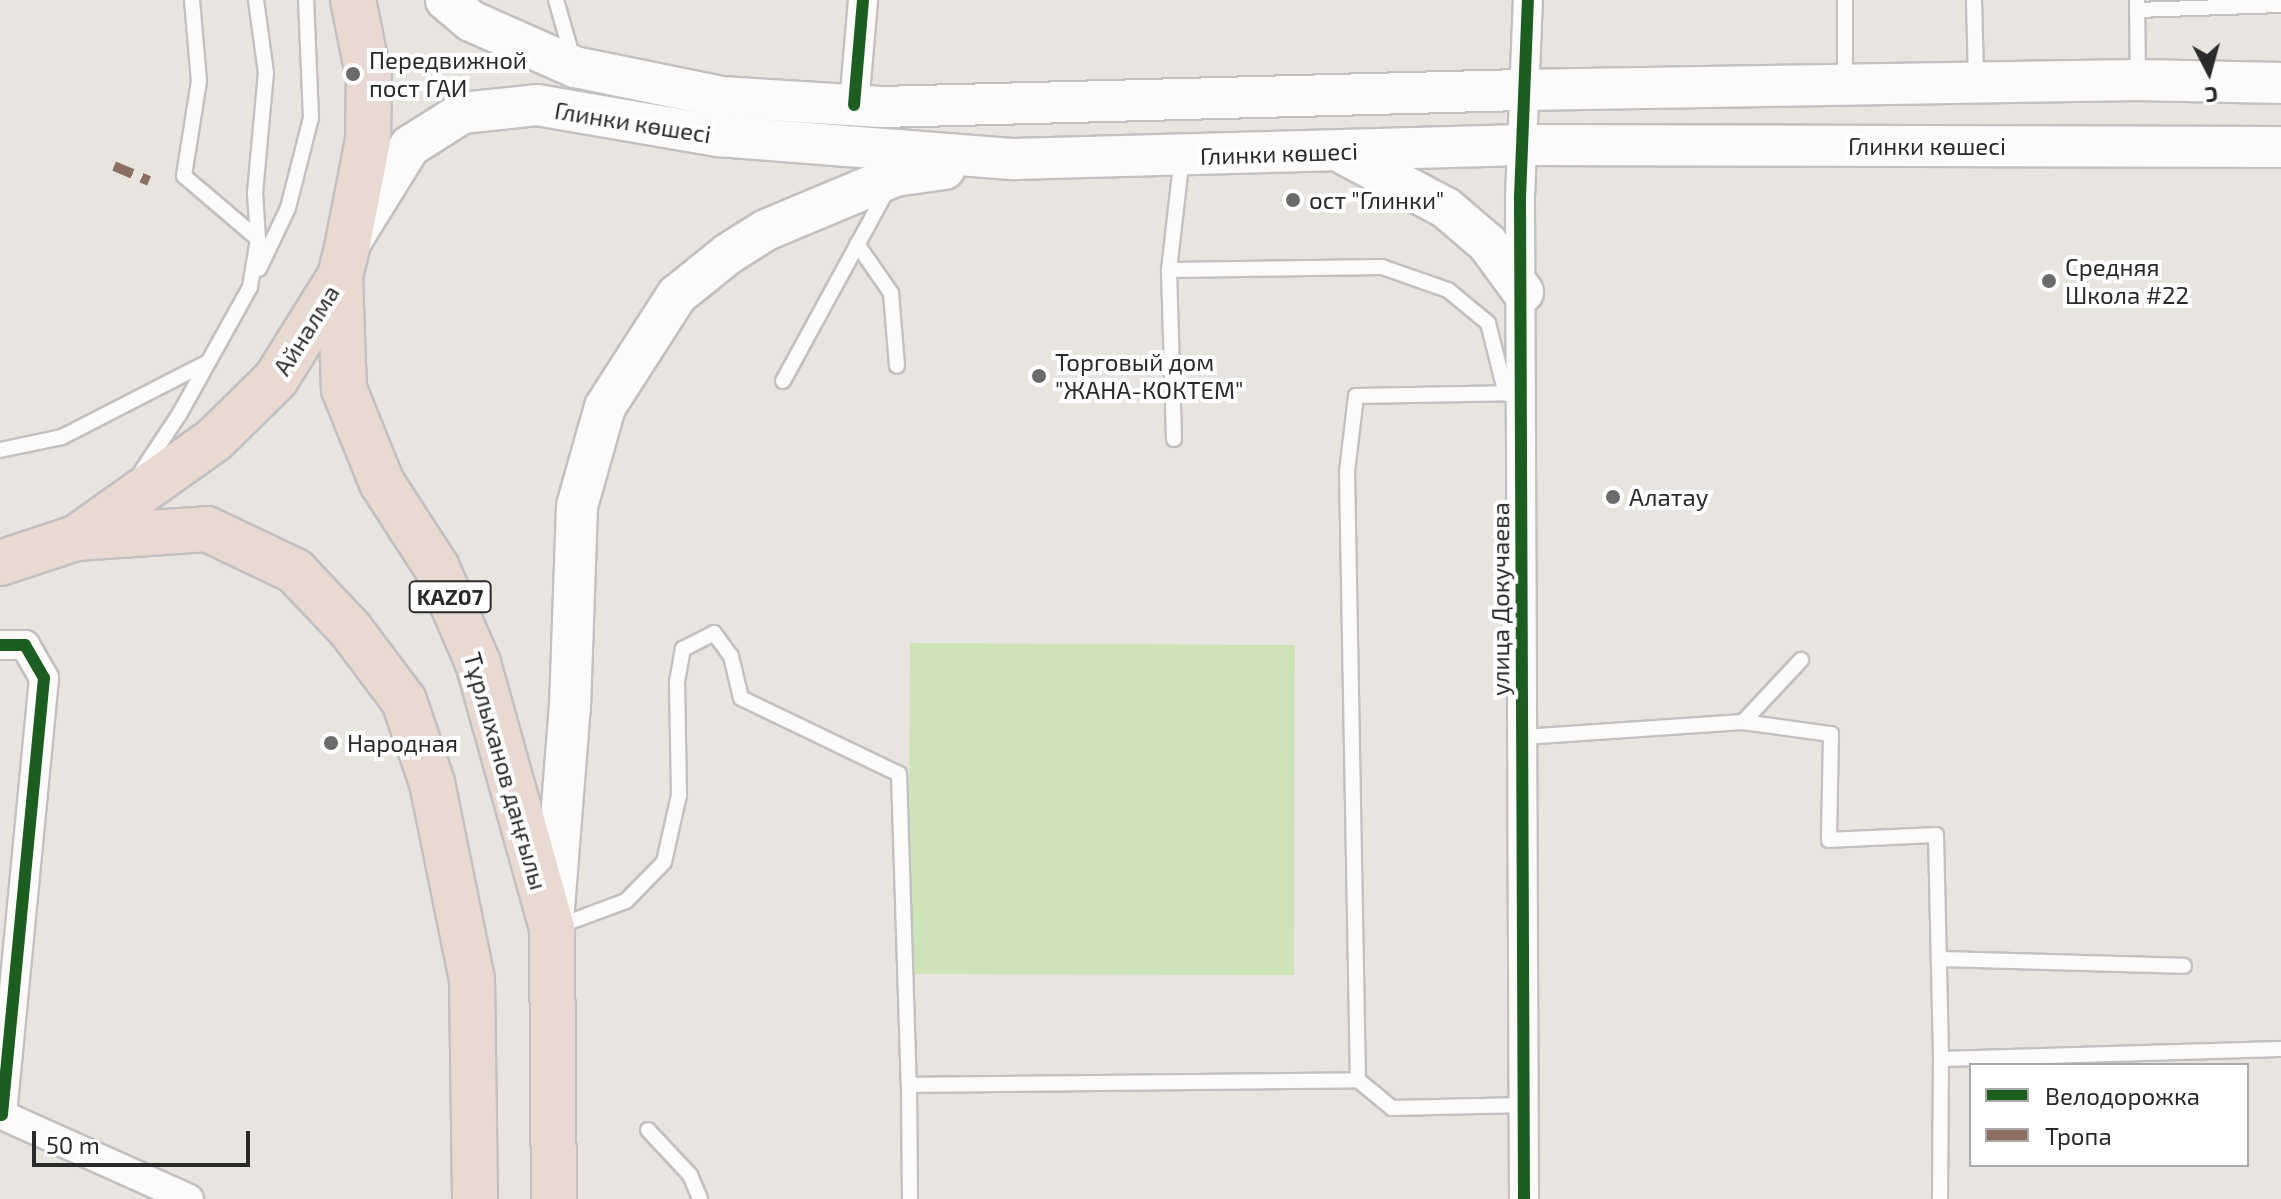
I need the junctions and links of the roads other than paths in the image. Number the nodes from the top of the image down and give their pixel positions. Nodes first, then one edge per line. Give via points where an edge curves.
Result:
1 (192, 0) edge
2 (256, 0) edge
3 (306, 0) edge
4 (353, 0) edge
5 (446, 0) edge
6 (556, 0) edge
7 (863, 0) edge
8 (1528, 0) edge
9 (1845, 0) edge
10 (1974, 0) edge
11 (2137, 5) edge
12 (2281, 5) edge
13 (575, 67) junction
14 (2138, 80) junction
15 (1976, 83) junction
16 (2281, 83) edge
17 (1845, 85) junction
18 (1521, 90) junction
19 (854, 105) junction
20 (1521, 145) junction
21 (2281, 147) edge
22 (1338, 152) junction
23 (1182, 156) junction
24 (1014, 159) junction
25 (895, 176) junction
26 (258, 239) junction
27 (857, 244) junction
28 (344, 262) junction
29 (1169, 270) junction
30 (250, 287) junction
31 (1523, 292) junction
32 (205, 363) junction
33 (897, 366) dead end
34 (783, 381) dead end
35 (1514, 394) junction
36 (1174, 439) dead end
37 (0, 450) edge
38 (115, 509) junction
39 (76, 538) junction
40 (0, 563) edge
41 (0, 645) edge
42 (1801, 660) dead end
43 (1743, 722) junction
44 (1523, 737) junction
45 (552, 928) junction
46 (1939, 959) junction
47 (2184, 966) dead end
48 (2281, 1049) edge
49 (1941, 1059) junction
50 (1358, 1080) junction
51 (909, 1085) junction
52 (1524, 1105) junction
53 (1, 1115) edge
54 (648, 1130) dead end
55 (189, 1199) edge
56 (475, 1199) edge
57 (554, 1199) edge
58 (700, 1199) edge
59 (910, 1199) edge
60 (1524, 1199) edge
61 (1940, 1199) edge

1 - 26 lane via 199,81 184,176
2 - 26 lane via 266,73 255,193
3 - 30 lane via 311,118 288,208
4 - 28 highway, Айналма / KAZ07 via 369,79 368,140
5 - 13 main road, Глинки көшесі via 471,21
6 - 13 lane
7 - 19 street
8 - 18 street, улица Докучаева
9 - 17 lane
10 - 15 lane
11 - 12 lane
11 - 14 lane
13 - 19 main road, Глинки көшесі via 721,97
14 - 15 main road, Глинки көшесі
14 - 16 main road, Глинки көшесі
15 - 17 main road, Глинки көшесі
17 - 18 main road, Глинки көшесі
18 - 19 main road, Глинки көшесі
18 - 20 street, улица Докучаева
20 - 21 main road, Глинки көшесі
20 - 22 main road, Глинки көшесі
20 - 31 street, улица Докучаева
22 - 23 main road, Глинки көшесі
22 - 31 main road via 1446,208 1487,243
23 - 24 main road, Глинки көшесі
23 - 29 lane
24 - 25 main road
24 - 28 main road, Глинки көшесі via 719,136 537,105 462,113 410,146
25 - 27 lane
25 - 45 main road via 766,230 677,295 605,407 577,506 570,707
26 - 30 lane
27 - 33 lane via 891,293
27 - 34 lane
28 - 38 highway, Айналма / KAZ07 via 276,379 214,440
28 - 45 highway, Тұрлыханов даңғылы / KAZ07 via 344,389 382,483 437,568 478,663
29 - 35 lane via 1382,267 1448,290 1488,323
29 - 36 lane
30 - 32 lane
31 - 35 street, улица Докучаева
32 - 37 lane via 62,437
32 - 38 lane via 180,413
35 - 44 street, улица Докучаева
35 - 50 lane via 1356,396 1347,471
38 - 39 highway, Айналма / KAZ07
39 - 40 highway, Айналма / KAZ07
39 - 56 highway, KAZ07 via 207,529 295,571 350,629 404,701 432,783 472,980
41 - 53 street via 25,645 44,678
42 - 43 lane
43 - 44 lane
43 - 46 lane via 1831,734 1829,840 1936,835
44 - 52 street, улица Докучаева
45 - 51 lane via 626,901 664,862 679,795 677,682 683,649 714,633 731,656 741,698 899,774
45 - 57 highway, Тұрлыханов даңғылы / KAZ07
46 - 47 lane
46 - 49 lane
48 - 49 lane
49 - 61 lane
50 - 51 lane
50 - 52 lane via 1392,1108
51 - 59 lane
52 - 60 street, улица Докучаева
53 - 55 street
54 - 58 lane via 690,1175

